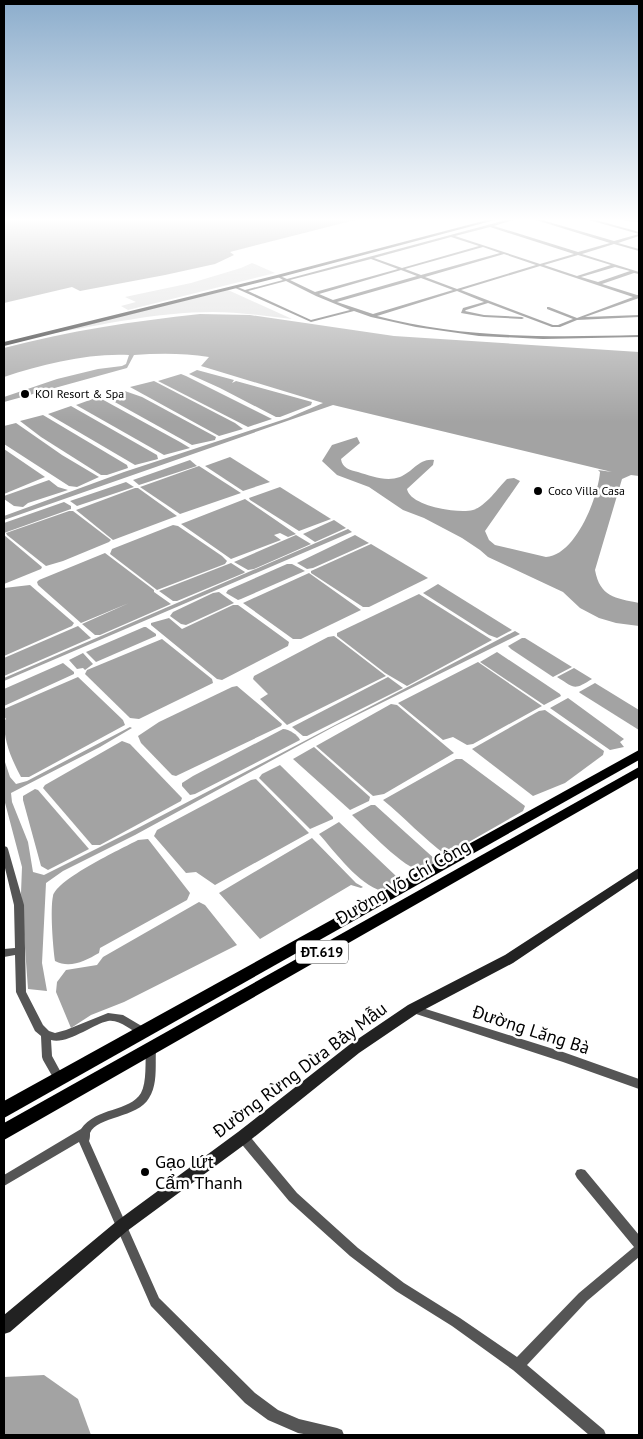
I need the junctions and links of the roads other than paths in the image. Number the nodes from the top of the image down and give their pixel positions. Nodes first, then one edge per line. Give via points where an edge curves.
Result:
1 (235, 287) joint
2 (260, 287) edge
3 (304, 287) edge
4 (337, 287) edge
5 (385, 287) edge
6 (449, 287) edge
7 (466, 287) edge
8 (608, 287) edge
9 (457, 290) junction
10 (245, 291) junction
11 (317, 293) junction
12 (638, 297) edge
13 (335, 301) junction
14 (487, 302) junction
15 (548, 308) dead end
16 (354, 310) junction
17 (372, 316) junction
18 (639, 316) edge
19 (529, 318) junction
20 (577, 319) junction
21 (552, 326) junction
22 (558, 326) junction
23 (639, 336) edge
24 (555, 338) junction
25 (563, 338) junction
26 (4, 344) edge
27 (639, 754) edge
28 (639, 771) edge
29 (4, 849) edge
30 (639, 872) edge
31 (8, 883) edge
32 (19, 951) junction
33 (4, 953) edge
34 (413, 1009) junction
35 (141, 1031) junction
36 (46, 1034) junction
37 (151, 1049) junction
38 (59, 1078) junction
39 (639, 1084) edge
40 (4, 1110) edge
41 (4, 1132) edge
42 (83, 1133) junction
43 (243, 1137) junction
44 (581, 1174) dead end
45 (4, 1181) edge
46 (122, 1226) junction
47 (639, 1244) edge
48 (639, 1250) edge
49 (4, 1326) edge
50 (518, 1365) junction
51 (337, 1435) edge
52 (599, 1435) edge

1 - 10 street
1 - 26 main road
2 - 10 street
3 - 11 street
4 - 11 street
5 - 13 street
6 - 9 street
7 - 9 street
8 - 12 street
9 - 14 street
9 - 17 street
10 - 16 street via 311,321
11 - 13 street
12 - 20 street
13 - 16 street
14 - 19 street
14 - 19 street via 462,312
15 - 20 street
16 - 17 street
17 - 24 street via 467,332
18 - 20 street
19 - 21 street
20 - 22 street
21 - 22 street
21 - 24 street
22 - 25 street
23 - 25 street
24 - 25 street
27 - 35 main road, Đường Võ Chí Công / ĐT.619
28 - 37 main road, Đường Võ Chí Công / ĐT.619
29 - 31 street
30 - 34 main road, Đường Rừng Dừa Bảy Mẫu via 509,959
31 - 32 street via 19,904
32 - 33 street
32 - 36 street via 21,992 39,1028
34 - 39 street, Đường Lăng Bà via 563,1056
34 - 43 main road, Đường Rừng Dừa Bảy Mẫu via 354,1049
35 - 36 street via 119,1018 108,1017 67,1034 55,1037
35 - 37 main road
35 - 38 main road, Đường Võ Chí Công / ĐT.619
36 - 38 street via 46,1057
37 - 41 main road, Đường Võ Chí Công / ĐT.619
37 - 42 street via 145,1097 89,1125
38 - 40 main road, Đường Võ Chí Công / ĐT.619
42 - 45 street
42 - 46 street
43 - 46 main road, Đường Rừng Dừa Bảy Mẫu
43 - 50 street via 293,1197 354,1252 400,1287
44 - 47 street
46 - 49 main road, Đường Rừng Dừa Bảy Mẫu
46 - 51 street via 155,1302 250,1398 273,1415 298,1426
48 - 50 street via 584,1297
50 - 52 street

